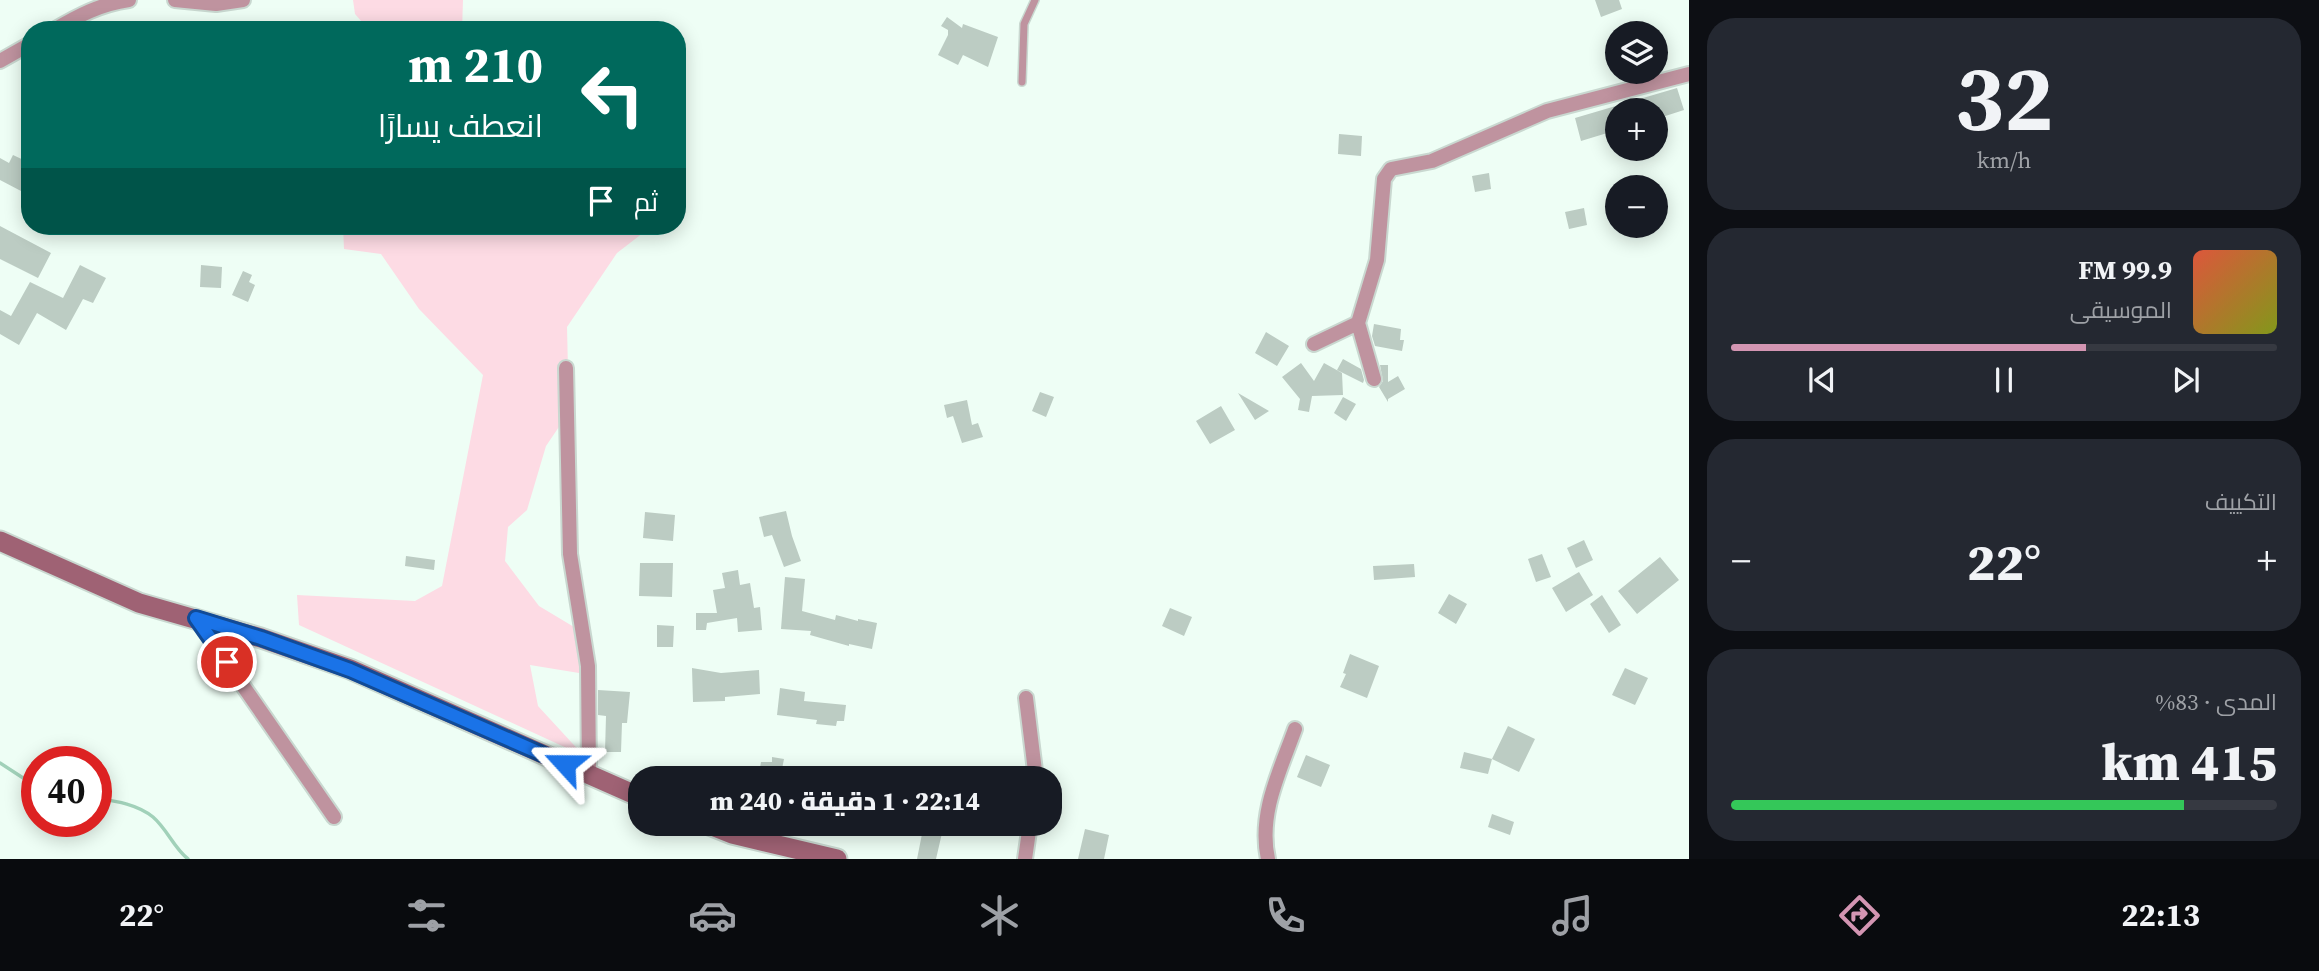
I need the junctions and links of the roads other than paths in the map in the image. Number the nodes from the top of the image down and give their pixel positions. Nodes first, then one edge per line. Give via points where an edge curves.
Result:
1 (129, 0) edge
2 (175, 0) edge
3 (243, 0) edge
4 (1035, 0) edge
5 (69, 21) edge
6 (21, 49) edge
7 (0, 61) edge
8 (1689, 74) edge
9 (1022, 82) dead end
10 (1358, 323) junction
11 (1314, 344) dead end
12 (566, 368) dead end
13 (1374, 379) dead end
14 (0, 541) edge
15 (196, 618) junction
16 (1026, 698) dead end
17 (1295, 729) dead end
18 (1034, 766) edge
19 (589, 775) junction
20 (628, 792) edge
21 (334, 817) dead end
22 (740, 836) edge
23 (1028, 836) edge
24 (837, 859) edge
25 (1025, 859) edge
26 (1268, 859) edge

1 - 5 street via 110,2
2 - 3 street via 216,4
4 - 9 lane via 1024,24
6 - 7 street
8 - 10 street via 1547,111 1432,161 1391,169 1384,179 1377,260
10 - 11 street
10 - 13 street
12 - 19 street via 570,554 588,666
14 - 15 street via 139,603
15 - 19 street via 350,670
15 - 21 street
16 - 18 street
17 - 26 street via 1268,804
19 - 20 street
22 - 24 street
23 - 25 street

